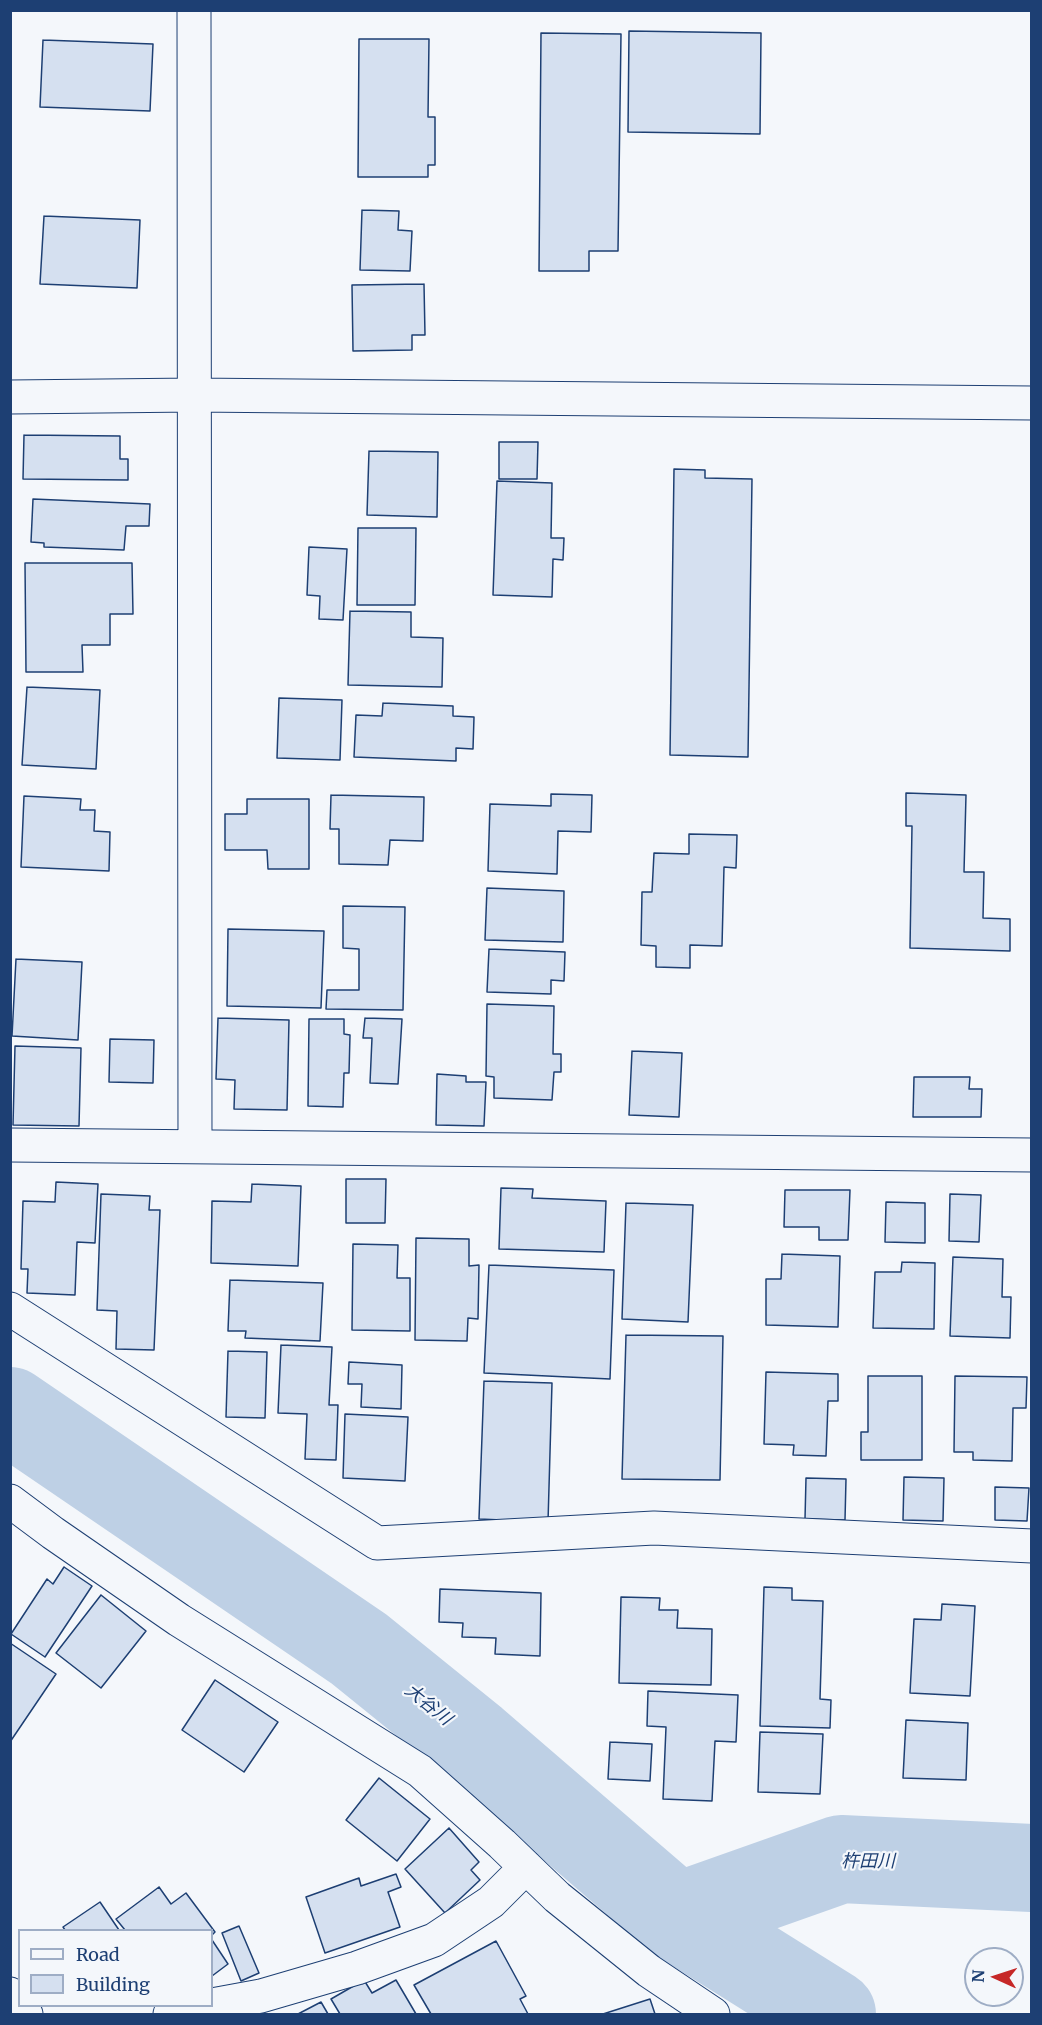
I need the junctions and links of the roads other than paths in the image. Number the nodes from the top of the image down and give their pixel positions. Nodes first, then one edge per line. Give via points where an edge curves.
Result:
1 (194, 10) edge
2 (194, 395) junction
3 (10, 397) edge
4 (1032, 404) edge
5 (10, 1145) edge
6 (195, 1146) junction
7 (1032, 1155) edge
8 (10, 1309) edge
9 (10, 1501) edge
10 (1032, 1546) edge
11 (526, 1867) junction
12 (213, 2005) edge
13 (202, 2007) edge
14 (170, 2014) edge
15 (713, 2014) edge

1 - 2 street
2 - 3 street
2 - 4 street
2 - 6 street
5 - 6 street
6 - 7 street
8 - 10 street via 377,1543 654,1528
9 - 11 street via 179,1620 420,1771
11 - 12 street via 491,1902 434,1940 357,1968 261,1996
11 - 15 street via 648,1971
13 - 14 street

